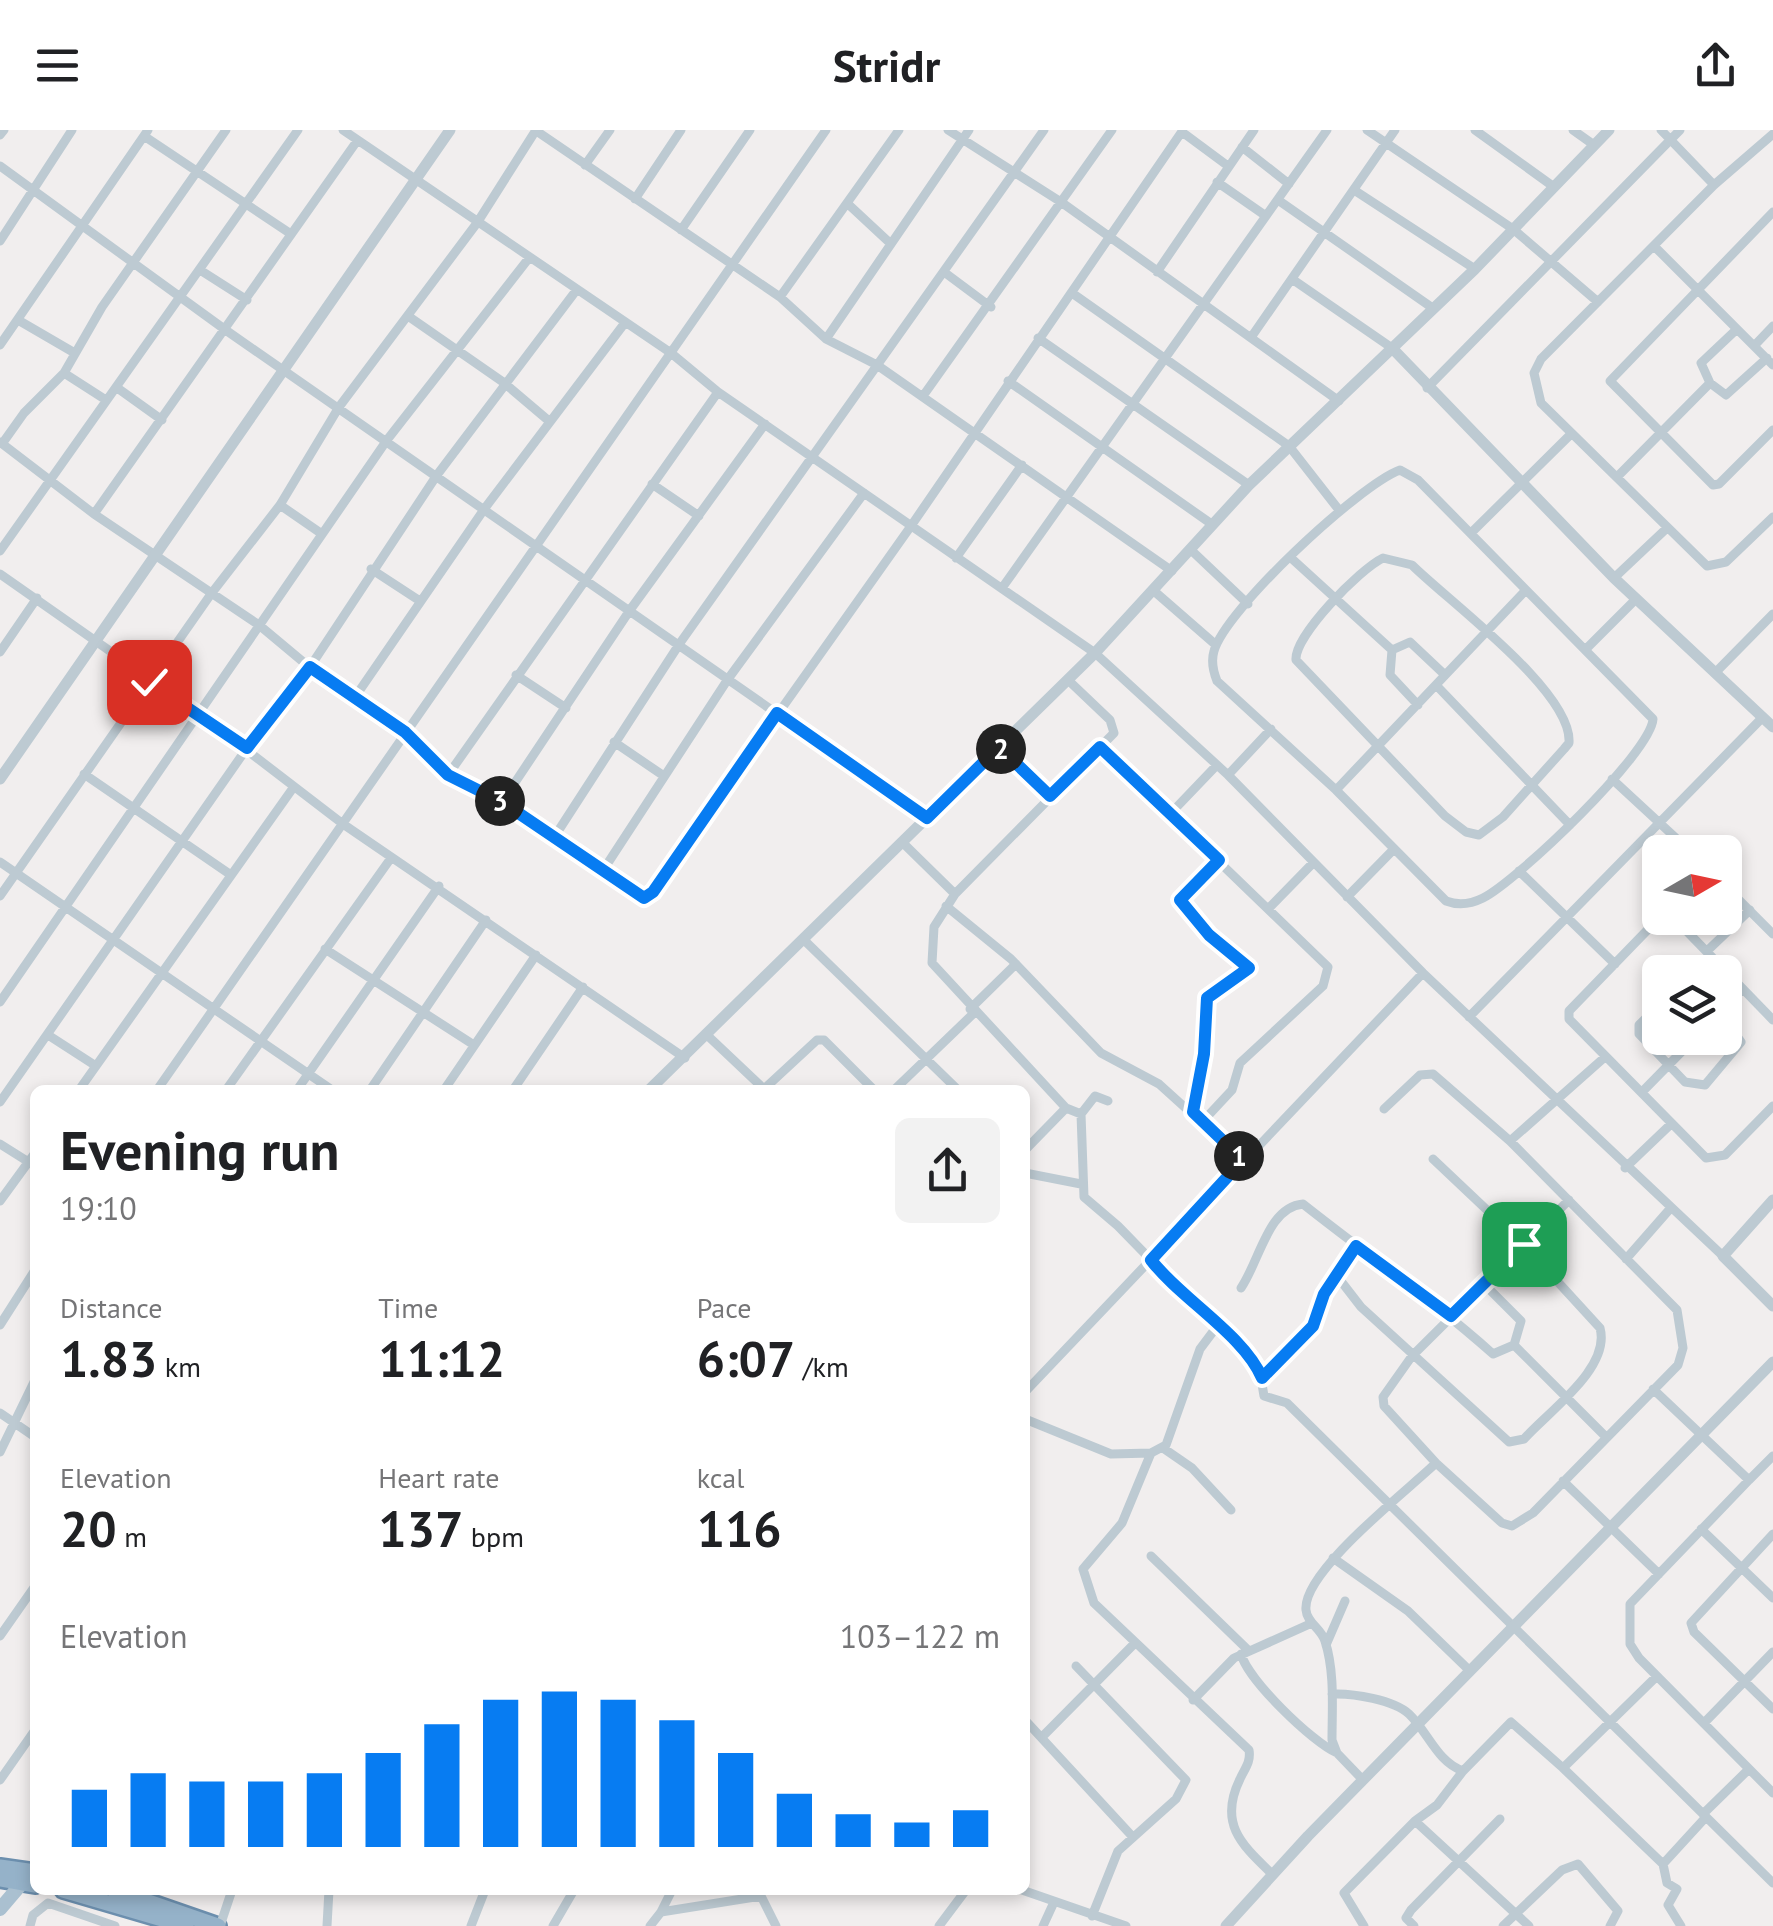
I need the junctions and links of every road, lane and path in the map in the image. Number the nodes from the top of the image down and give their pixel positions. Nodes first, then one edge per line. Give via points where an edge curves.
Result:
1 (72, 130) edge
2 (226, 130) edge
3 (298, 130) edge
4 (343, 130) edge
5 (450, 130) edge
6 (536, 130) edge
7 (610, 130) edge
8 (681, 130) edge
9 (826, 130) edge
10 (899, 130) edge
11 (948, 130) edge
12 (969, 130) edge
13 (1044, 130) edge
14 (1112, 130) edge
15 (1254, 130) edge
16 (1327, 130) edge
17 (1367, 130) edge
18 (1396, 130) edge
19 (1475, 130) edge
20 (1573, 130) edge
21 (1609, 130) edge
22 (1661, 130) edge
23 (1680, 130) edge
24 (749, 131) edge
25 (1183, 131) edge
26 (146, 133) edge
27 (1772, 136) edge
28 (1670, 140) junction
29 (357, 141) junction
30 (961, 141) junction
31 (1386, 144) junction
32 (1594, 146) junction
33 (1242, 147) junction
34 (585, 165) junction
35 (0, 166) edge
36 (1228, 166) junction
37 (197, 171) junction
38 (1014, 171) junction
39 (418, 178) junction
40 (1217, 182) junction
41 (1289, 184) junction
42 (1714, 185) junction
43 (1554, 187) junction
44 (33, 190) junction
45 (1354, 190) junction
46 (635, 199) junction
47 (1278, 200) junction
48 (1061, 202) junction
49 (248, 204) junction
50 (848, 204) junction
51 (1773, 212) edge
52 (1266, 216) junction
53 (477, 223) junction
54 (84, 224) junction
55 (1513, 229) junction
56 (681, 230) junction
57 (1324, 232) junction
58 (291, 234) junction
59 (1110, 239) junction
60 (0, 241) edge
61 (891, 244) junction
62 (1654, 246) junction
63 (529, 258) junction
64 (134, 260) junction
65 (1552, 260) junction
66 (733, 264) junction
67 (1475, 269) junction
68 (200, 270) junction
69 (944, 272) junction
70 (1157, 272) junction
71 (1292, 279) junction
72 (1697, 288) junction
73 (575, 292) junction
74 (1072, 293) junction
75 (780, 297) junction
76 (182, 298) junction
77 (246, 300) junction
78 (1598, 302) junction
79 (1202, 304) junction
80 (991, 306) junction
81 (1434, 309) junction
82 (408, 316) junction
83 (18, 320) junction
84 (624, 324) junction
85 (1773, 326) edge
86 (1737, 329) junction
87 (227, 331) junction
88 (1252, 336) junction
89 (1038, 338) junction
90 (826, 339) junction
91 (0, 345) edge
92 (1754, 346) junction
93 (456, 348) junction
94 (1392, 348) junction
95 (73, 352) junction
96 (671, 354) junction
97 (1162, 356) junction
98 (1770, 361) edge
99 (877, 365) junction
100 (283, 368) junction
101 (64, 372) junction
102 (1008, 381) junction
103 (503, 382) junction
104 (1710, 383) junction
105 (116, 387) junction
106 (1427, 388) junction
107 (718, 392) junction
108 (924, 396) junction
109 (106, 400) junction
110 (1338, 401) junction
111 (1132, 402) junction
112 (339, 407) junction
113 (162, 420) junction
114 (549, 421) junction
115 (765, 424) junction
116 (1773, 430) edge
117 (974, 432) junction
118 (1570, 434) junction
119 (1662, 435) junction
120 (386, 440) junction
121 (1, 443) edge
122 (1102, 446) junction
123 (1289, 446) junction
124 (815, 458) junction
125 (1022, 466) junction
126 (437, 475) junction
127 (1617, 476) junction
128 (48, 480) junction
129 (1521, 482) junction
130 (652, 484) junction
131 (1249, 485) junction
132 (864, 494) junction
133 (1069, 495) junction
134 (280, 506) junction
135 (485, 508) junction
136 (1339, 510) junction
137 (94, 514) junction
138 (699, 516) junction
139 (1773, 517) edge
140 (912, 526) junction
141 (1213, 526) junction
142 (1667, 528) junction
143 (322, 534) junction
144 (1470, 534) junction
145 (537, 543) junction
146 (0, 550) edge
147 (1191, 550) junction
148 (153, 555) junction
149 (1290, 557) junction
150 (956, 558) junction
151 (372, 568) junction
152 (1172, 572) junction
153 (0, 574) edge
154 (584, 577) junction
155 (1614, 578) junction
156 (1002, 588) junction
157 (1154, 590) junction
158 (1525, 591) junction
159 (211, 594) junction
160 (37, 598) junction
161 (1337, 598) junction
162 (1636, 599) junction
163 (420, 601) junction
164 (1248, 604) junction
165 (630, 610) junction
166 (1773, 614) edge
167 (259, 625) junction
168 (1486, 632) junction
169 (93, 642) junction
170 (680, 643) junction
171 (1216, 644) junction
172 (1587, 648) junction
173 (1392, 650) junction
174 (0, 652) edge
175 (1095, 654) junction
176 (310, 667) junction
177 (1715, 673) junction
178 (516, 675) junction
179 (1445, 675) junction
180 (728, 679) junction
181 (1068, 680) junction
182 (149, 682) junction
183 (1436, 685) junction
184 (354, 700) junction
185 (1418, 705) junction
186 (566, 708) junction
187 (198, 712) junction
188 (777, 713) junction
189 (1768, 722) edge
190 (1271, 729) junction
191 (405, 732) junction
192 (614, 742) junction
193 (1377, 746) junction
194 (999, 747) junction
195 (1100, 747) junction
196 (247, 748) junction
197 (1217, 765) junction
198 (84, 774) junction
199 (448, 775) junction
200 (1228, 775) junction
201 (664, 776) junction
202 (0, 779) edge
203 (1612, 779) junction
204 (1532, 786) junction
205 (292, 788) junction
206 (1336, 790) junction
207 (1050, 796) junction
208 (502, 802) junction
209 (131, 806) junction
210 (1171, 813) junction
211 (927, 818) junction
212 (1660, 823) junction
213 (343, 824) junction
214 (1570, 825) junction
215 (1673, 835) edge
216 (553, 839) junction
217 (182, 843) junction
218 (902, 843) junction
219 (1394, 849) junction
220 (391, 858) junction
221 (1219, 860) junction
222 (0, 862) edge
223 (1314, 863) junction
224 (1519, 871) junction
225 (602, 872) junction
226 (16, 873) junction
227 (230, 876) junction
228 (439, 886) junction
229 (954, 894) junction
230 (0, 896) edge
231 (1348, 898) junction
232 (1742, 902) edge
233 (946, 906) junction
234 (65, 908) junction
235 (1269, 908) junction
236 (1750, 910) junction
237 (486, 920) junction
238 (1564, 920) junction
239 (1773, 934) edge
240 (1643, 935) edge
241 (1691, 935) edge
242 (804, 940) junction
243 (115, 942) junction
244 (325, 949) junction
245 (1707, 951) junction
246 (1711, 955) edge
247 (536, 956) junction
248 (1016, 964) junction
249 (1615, 964) junction
250 (160, 973) junction
251 (1423, 973) junction
252 (372, 981) junction
253 (584, 987) junction
254 (1742, 989) edge
255 (0, 1001) edge
256 (214, 1010) junction
257 (424, 1011) junction
258 (972, 1011) junction
259 (1469, 1016) junction
260 (1773, 1020) edge
261 (48, 1035) junction
262 (708, 1036) junction
263 (260, 1042) junction
264 (474, 1045) junction
265 (1659, 1055) edge
266 (1678, 1055) edge
267 (1730, 1055) edge
268 (1606, 1056) junction
269 (684, 1058) junction
270 (925, 1059) junction
271 (1668, 1065) junction
272 (96, 1066) junction
273 (308, 1074) junction
274 (83, 1085) edge
275 (161, 1085) edge
276 (230, 1085) edge
277 (300, 1085) edge
278 (324, 1085) edge
279 (373, 1085) edge
280 (447, 1085) edge
281 (517, 1085) edge
282 (654, 1085) edge
283 (758, 1085) edge
284 (768, 1085) edge
285 (869, 1085) edge
286 (899, 1085) edge
287 (953, 1085) edge
288 (1642, 1092) junction
289 (1560, 1100) junction
290 (1108, 1101) dead end
291 (0, 1102) edge
292 (1773, 1106) edge
293 (1066, 1108) junction
294 (1384, 1109) dead end
295 (1193, 1112) junction
296 (1081, 1114) junction
297 (1769, 1118) edge
298 (1204, 1120) junction
299 (1671, 1124) junction
300 (1510, 1142) junction
301 (0, 1144) edge
302 (1030, 1145) edge
303 (30, 1159) edge
304 (1433, 1159) dead end
305 (1243, 1160) junction
306 (30, 1164) edge
307 (1625, 1168) junction
308 (1030, 1174) edge
309 (1081, 1184) junction
310 (0, 1200) edge
311 (1569, 1200) junction
312 (1773, 1200) edge
313 (1668, 1210) junction
314 (1524, 1244) junction
315 (1356, 1246) junction
316 (1723, 1256) junction
317 (1626, 1259) junction
318 (1151, 1260) junction
319 (1337, 1276) junction
320 (30, 1278) edge
321 (1483, 1284) junction
322 (1241, 1288) dead end
323 (1773, 1306) edge
324 (1451, 1316) junction
325 (0, 1324) edge
326 (1218, 1325) junction
327 (1514, 1345) junction
328 (1412, 1356) junction
329 (1773, 1362) edge
330 (1262, 1378) junction
331 (1030, 1386) edge
332 (30, 1389) edge
333 (1653, 1389) junction
334 (1565, 1395) junction
335 (0, 1413) edge
336 (1030, 1421) edge
337 (12, 1422) junction
338 (1703, 1434) junction
339 (30, 1435) edge
340 (1605, 1436) junction
341 (1163, 1448) junction
342 (0, 1452) edge
343 (1151, 1454) junction
344 (1773, 1456) edge
345 (1436, 1463) junction
346 (1749, 1480) junction
347 (1563, 1482) junction
348 (1391, 1507) junction
349 (1231, 1510) dead end
350 (1609, 1526) junction
351 (1701, 1529) junction
352 (1773, 1534) edge
353 (1151, 1556) dead end
354 (1333, 1558) junction
355 (1740, 1567) junction
356 (1658, 1574) junction
357 (30, 1593) edge
358 (1773, 1598) edge
359 (1345, 1601) dead end
360 (1312, 1623) junction
361 (1513, 1626) junction
362 (0, 1636) edge
363 (1134, 1644) junction
364 (1326, 1645) junction
365 (1773, 1652) edge
366 (1245, 1653) junction
367 (1076, 1666) dead end
368 (1470, 1670) junction
369 (1656, 1676) junction
370 (1745, 1682) junction
371 (1095, 1684) junction
372 (1332, 1694) junction
373 (1194, 1700) junction
374 (1773, 1709) edge
375 (1609, 1721) junction
376 (1704, 1723) junction
377 (1030, 1724) edge
378 (1418, 1725) junction
379 (1043, 1736) junction
380 (30, 1737) edge
381 (1337, 1753) junction
382 (1563, 1768) junction
383 (1749, 1769) junction
384 (1463, 1771) junction
385 (0, 1780) edge
386 (1363, 1780) junction
387 (1773, 1793) edge
388 (1705, 1815) junction
389 (1500, 1819) dead end
390 (1414, 1821) junction
391 (1131, 1835) junction
392 (1459, 1860) junction
393 (1663, 1864) junction
394 (0, 1867) edge
395 (30, 1874) edge
396 (1272, 1874) junction
397 (30, 1875) edge
398 (30, 1877) edge
399 (0, 1879) edge
400 (1773, 1883) edge
401 (1030, 1893) edge
402 (83, 1895) edge
403 (128, 1895) edge
404 (229, 1895) edge
405 (330, 1895) edge
406 (483, 1895) edge
407 (571, 1895) edge
408 (669, 1895) edge
409 (751, 1895) edge
410 (763, 1895) edge
411 (962, 1895) edge
412 (1054, 1902) junction
413 (124, 1905) junction
414 (0, 1909) edge
415 (660, 1912) junction
416 (1516, 1913) junction
417 (1092, 1916) junction
418 (1107, 1924) edge
419 (213, 1925) edge
420 (30, 1926) edge
421 (114, 1926) edge
422 (186, 1926) edge
423 (327, 1926) edge
424 (471, 1926) edge
425 (553, 1926) edge
426 (650, 1926) edge
427 (776, 1926) edge
428 (939, 1926) edge
429 (1043, 1926) edge
430 (1126, 1926) edge
431 (1226, 1926) edge
432 (1364, 1926) edge
433 (1414, 1926) edge
434 (1503, 1926) edge
435 (1529, 1926) edge
436 (1610, 1926) edge
437 (1680, 1926) edge

1 - 44 street
2 - 37 street
3 - 49 street
4 - 29 street
5 - 39 street
6 - 34 street
6 - 53 street
7 - 34 street
8 - 46 street
9 - 66 street
10 - 50 street
11 - 30 street
12 - 30 street
13 - 38 street
14 - 48 street
15 - 33 street
16 - 41 street
17 - 31 street
18 - 31 street
19 - 43 street
20 - 32 street
21 - 32 street
22 - 28 street
23 - 28 street
24 - 56 street
25 - 36 street
25 - 59 street
26 - 37 street
26 - 54 street
27 - 42 street
28 - 42 street
28 - 65 street
29 - 39 street
29 - 58 street
30 - 38 street
30 - 61 street
31 - 45 street
31 - 55 street
32 - 43 street
33 - 36 street
33 - 41 street
34 - 46 street
35 - 44 street
36 - 40 street
37 - 49 street
37 - 64 street
38 - 48 street
38 - 69 street
39 - 53 street
39 - 100 street
40 - 52 street
40 - 70 street
41 - 47 street
42 - 62 street
43 - 55 street
44 - 54 street
44 - 60 street
45 - 57 street
45 - 67 street
46 - 56 street
47 - 52 street
47 - 57 street
48 - 59 street
48 - 80 street
49 - 58 street
49 - 68 street
50 - 61 street
50 - 75 street
51 - 72 street
52 - 79 street
53 - 63 street
53 - 82 street
54 - 64 street
54 - 83 street
55 - 65 street
55 - 67 street
56 - 66 street
57 - 71 street
57 - 81 street
58 - 77 street
59 - 70 street
59 - 74 street
61 - 90 street
62 - 72 street
62 - 78 street
63 - 73 street
63 - 93 street
64 - 76 street
64 - 95 street
65 - 78 street
65 - 106 street
66 - 75 street
66 - 96 street
67 - 81 street
68 - 76 street
68 - 77 street
69 - 80 street
69 - 99 street
70 - 79 street
71 - 88 street
71 - 94 street
72 - 86 street
72 - 119 street via 1610,381
73 - 84 street
73 - 103 street
74 - 89 street
74 - 97 street
75 - 90 street
76 - 87 street
76 - 105 street
77 - 87 street
78 - 118 street via 1535,369 1541,403
79 - 88 street
79 - 97 street
80 - 108 street
81 - 94 street
82 - 93 street
82 - 112 street
83 - 91 street
83 - 95 street
84 - 96 street
84 - 114 street
85 - 92 street
86 - 92 street
86 - 104 street via 1701,363
87 - 100 street
87 - 113 street
88 - 110 street
89 - 102 street
89 - 111 street
90 - 99 street
92 - 98 street
93 - 103 street
93 - 120 street
94 - 106 street
94 - 110 street
95 - 101 street
96 - 107 street
96 - 145 street
97 - 111 street
97 - 123 street
98 - 104 street via 1726,395
99 - 108 street
99 - 124 street
100 - 112 street
100 - 148 street
101 - 109 street
101 - 121 street
102 - 117 street
102 - 122 street
103 - 114 street
103 - 126 street
104 - 119 street
105 - 109 street
105 - 113 street
106 - 129 street
107 - 115 street
107 - 130 street
108 - 117 street
109 - 128 street
110 - 123 street
111 - 122 street
111 - 131 street
112 - 120 street
112 - 134 street
113 - 137 street
114 - 135 street
115 - 124 street
115 - 138 street
116 - 119 street via 1715,485
117 - 125 street
117 - 140 street
118 - 127 street
118 - 129 street
119 - 127 street
120 - 126 street
120 - 143 street
121 - 128 street
122 - 133 street
122 - 141 street
123 - 131 street
123 - 136 street
124 - 132 street
124 - 170 street
125 - 133 street
125 - 150 street
126 - 135 street
126 - 151 street
127 - 142 street
128 - 137 street
128 - 146 street
129 - 144 street
129 - 155 street
130 - 138 street
130 - 154 street
131 - 141 street
132 - 140 street
132 - 180 street
133 - 152 street
133 - 156 street
134 - 143 street
134 - 159 street
135 - 145 street
135 - 163 street
136 - 144 street via 1400,470
136 - 149 street
137 - 148 street
138 - 165 street
139 - 142 street via 1715,568
140 - 150 street
140 - 188 street
141 - 147 street
142 - 155 street
143 - 167 street
144 - 158 street
145 - 154 street
145 - 191 street
147 - 152 street
147 - 164 street
148 - 159 street
148 - 169 street
149 - 161 street
149 - 164 street
150 - 156 street
151 - 163 street
151 - 176 street
152 - 157 street
153 - 160 street
154 - 165 street
154 - 178 street
155 - 162 street
156 - 175 street
157 - 171 street
157 - 175 street
158 - 168 street
158 - 172 street
159 - 167 street
159 - 182 street
160 - 169 street
160 - 174 street
161 - 168 street via 1378,560 1400,559
161 - 173 street
161 - 193 street via 1296,647 1296,660
162 - 172 street
162 - 177 street
163 - 184 street
164 - 171 street
165 - 170 street
165 - 186 street
166 - 177 street
167 - 176 street
167 - 187 street
168 - 179 street
168 - 204 street via 1550,694 1568,725 1569,743
169 - 182 street
169 - 202 street
170 - 180 street
170 - 192 street
171 - 190 street via 1217,681
172 - 203 street via 1653,719
173 - 179 street via 1410,642
173 - 185 street via 1390,675
175 - 181 street
175 - 197 street
176 - 184 street
176 - 196 street
177 - 189 street
178 - 186 street
178 - 199 street
179 - 183 street
180 - 188 street
180 - 201 street
181 - 194 street
181 - 195 street via 1114,726
182 - 187 street
182 - 198 street
183 - 185 street
183 - 204 street
184 - 191 street
185 - 193 street
186 - 208 street
187 - 196 street
187 - 209 street
188 - 211 street
188 - 225 street via 648,897
189 - 212 street
190 - 200 street
190 - 206 street
191 - 199 street
191 - 213 street
192 - 201 street
192 - 216 street
193 - 204 street via 1472,835 1486,832
193 - 206 street
194 - 207 street
194 - 211 street
195 - 207 street
195 - 210 street
196 - 205 street
196 - 217 street
197 - 200 street
197 - 210 street
198 - 209 street
198 - 226 street
199 - 208 street
200 - 223 street
201 - 225 street
203 - 212 street
203 - 214 street
204 - 214 street
205 - 213 street
205 - 227 street
206 - 219 street
207 - 229 street
208 - 216 street
209 - 217 street
209 - 234 street
210 - 221 street
211 - 218 street
212 - 215 street
212 - 238 street
213 - 220 street
213 - 256 street
214 - 224 street
216 - 225 street
217 - 227 street
217 - 243 street
218 - 229 street
218 - 242 street
219 - 224 street via 1446,902 1457,905 1480,900
219 - 231 street
220 - 228 street
220 - 244 street
221 - 235 street
221 - 295 street via 1180,900 1249,971 1207,998
222 - 226 street
223 - 231 street
223 - 235 street
224 - 238 street
226 - 230 street
226 - 234 street
227 - 250 street
228 - 237 street
228 - 252 street
229 - 233 street
231 - 251 street
232 - 236 street
233 - 248 street
233 - 258 street via 934,926 932,963
234 - 243 street
234 - 255 street
235 - 298 street via 1330,974 1240,1063 1232,1090
236 - 239 street
236 - 245 street
237 - 247 street
237 - 257 street
238 - 249 street
238 - 259 street
240 - 249 street
241 - 245 street
242 - 262 street
242 - 270 street
243 - 250 street
243 - 261 street
244 - 252 street
244 - 263 street
245 - 246 street
247 - 253 street
247 - 264 street
248 - 258 street
248 - 295 street via 1101,1052
249 - 268 street via 1568,1011
250 - 256 street
250 - 272 street
251 - 259 street
251 - 305 street
252 - 257 street
252 - 273 street
253 - 269 street
253 - 281 street
254 - 260 street
256 - 263 street
256 - 275 street
257 - 264 street
257 - 279 street
258 - 270 street
258 - 293 street
259 - 289 street
261 - 272 street
261 - 291 street
262 - 269 street
262 - 283 street
263 - 273 street
263 - 276 street
264 - 280 street
265 - 271 street
266 - 271 street
267 - 271 street via 1705,1085 1685,1082
268 - 288 street
268 - 289 street
269 - 282 street
270 - 286 street
270 - 287 street
271 - 288 street
272 - 274 street
273 - 277 street
273 - 278 street
284 - 285 street via 817,1040
288 - 299 street
289 - 300 street
289 - 307 street
290 - 296 street via 1095,1096
292 - 297 street
293 - 296 street
293 - 302 street
294 - 300 street via 1426,1072
295 - 298 street
296 - 309 street
297 - 299 street via 1716,1159 1706,1158
298 - 305 street
299 - 307 street
300 - 311 street
301 - 303 street
304 - 314 street
305 - 318 street
306 - 310 street
307 - 313 street
308 - 309 street
309 - 318 street via 1087,1202
311 - 314 street
311 - 317 street
312 - 316 street
313 - 316 street
313 - 317 street
314 - 321 street
314 - 334 street via 1600,1328 1602,1354
315 - 319 street
315 - 322 street via 1303,1204 1288,1206 1275,1218
315 - 324 street
316 - 323 street
317 - 333 street via 1677,1310 1682,1325 1678,1364
318 - 326 street
318 - 331 street
319 - 328 street
319 - 330 street via 1313,1326
320 - 325 street
321 - 324 street
321 - 327 street via 1521,1322
324 - 327 street via 1493,1354
324 - 328 street
326 - 330 street
326 - 341 street via 1200,1348
327 - 334 street
328 - 334 street via 1509,1442 1524,1438
328 - 345 street via 1385,1388 1384,1406
329 - 338 street
330 - 348 street via 1264,1396 1287,1404
332 - 337 street
333 - 338 street
333 - 340 street
334 - 340 street
335 - 337 street
336 - 343 street via 1111,1454
337 - 339 street
337 - 342 street
338 - 346 street
338 - 350 street
340 - 347 street
341 - 343 street
341 - 349 street
343 - 363 street via 1122,1523 1083,1570 1094,1603
344 - 346 street
345 - 347 street via 1512,1526
345 - 348 street
346 - 351 street
347 - 350 street
348 - 354 street
348 - 361 street
350 - 356 street
350 - 361 street
351 - 355 street
351 - 356 street
352 - 355 street
353 - 366 street
354 - 360 street via 1306,1602
354 - 368 street via 1408,1611
355 - 358 street
355 - 370 street via 1691,1623
356 - 369 street via 1630,1604 1629,1628 1630,1644
357 - 362 street
359 - 364 street
360 - 364 street
360 - 366 street
361 - 368 street
361 - 375 street
363 - 371 street
363 - 373 street
364 - 372 street
365 - 370 street
366 - 373 street
366 - 381 street via 1245,1668 1257,1682
367 - 371 street
368 - 378 street
369 - 375 street
369 - 376 street
370 - 374 street
370 - 376 street
371 - 379 street
371 - 391 street via 1186,1780 1176,1799
372 - 378 street via 1373,1698 1402,1709
372 - 381 street
373 - 396 street via 1248,1750 1233,1827
375 - 382 street
375 - 388 street
376 - 383 street
377 - 379 street
378 - 384 street via 1443,1758
378 - 386 street
379 - 391 street
380 - 385 street
381 - 386 street
382 - 384 street via 1511,1722
382 - 393 street
383 - 387 street
383 - 388 street
384 - 390 street via 1437,1805
386 - 396 street
388 - 393 street
388 - 400 street
389 - 392 street
390 - 392 street
390 - 432 street via 1344,1893
391 - 417 street via 1110,1865
392 - 416 street
392 - 433 street via 1411,1910 1406,1918
393 - 437 street via 1677,1889 1668,1904
394 - 395 highway
396 - 431 street
397 - 399 highway
398 - 414 main road
401 - 412 street
402 - 413 highway
403 - 419 highway
404 - 419 street
405 - 423 street
406 - 424 street
407 - 425 street
408 - 415 street
409 - 415 street
410 - 427 street
411 - 428 street
412 - 417 street
412 - 429 street
413 - 421 street
413 - 422 highway
415 - 426 street
416 - 434 street
416 - 435 street
416 - 436 street via 1562,1870 1578,1864 1618,1911
417 - 418 street
418 - 430 street
420 - 421 street via 48,1902

